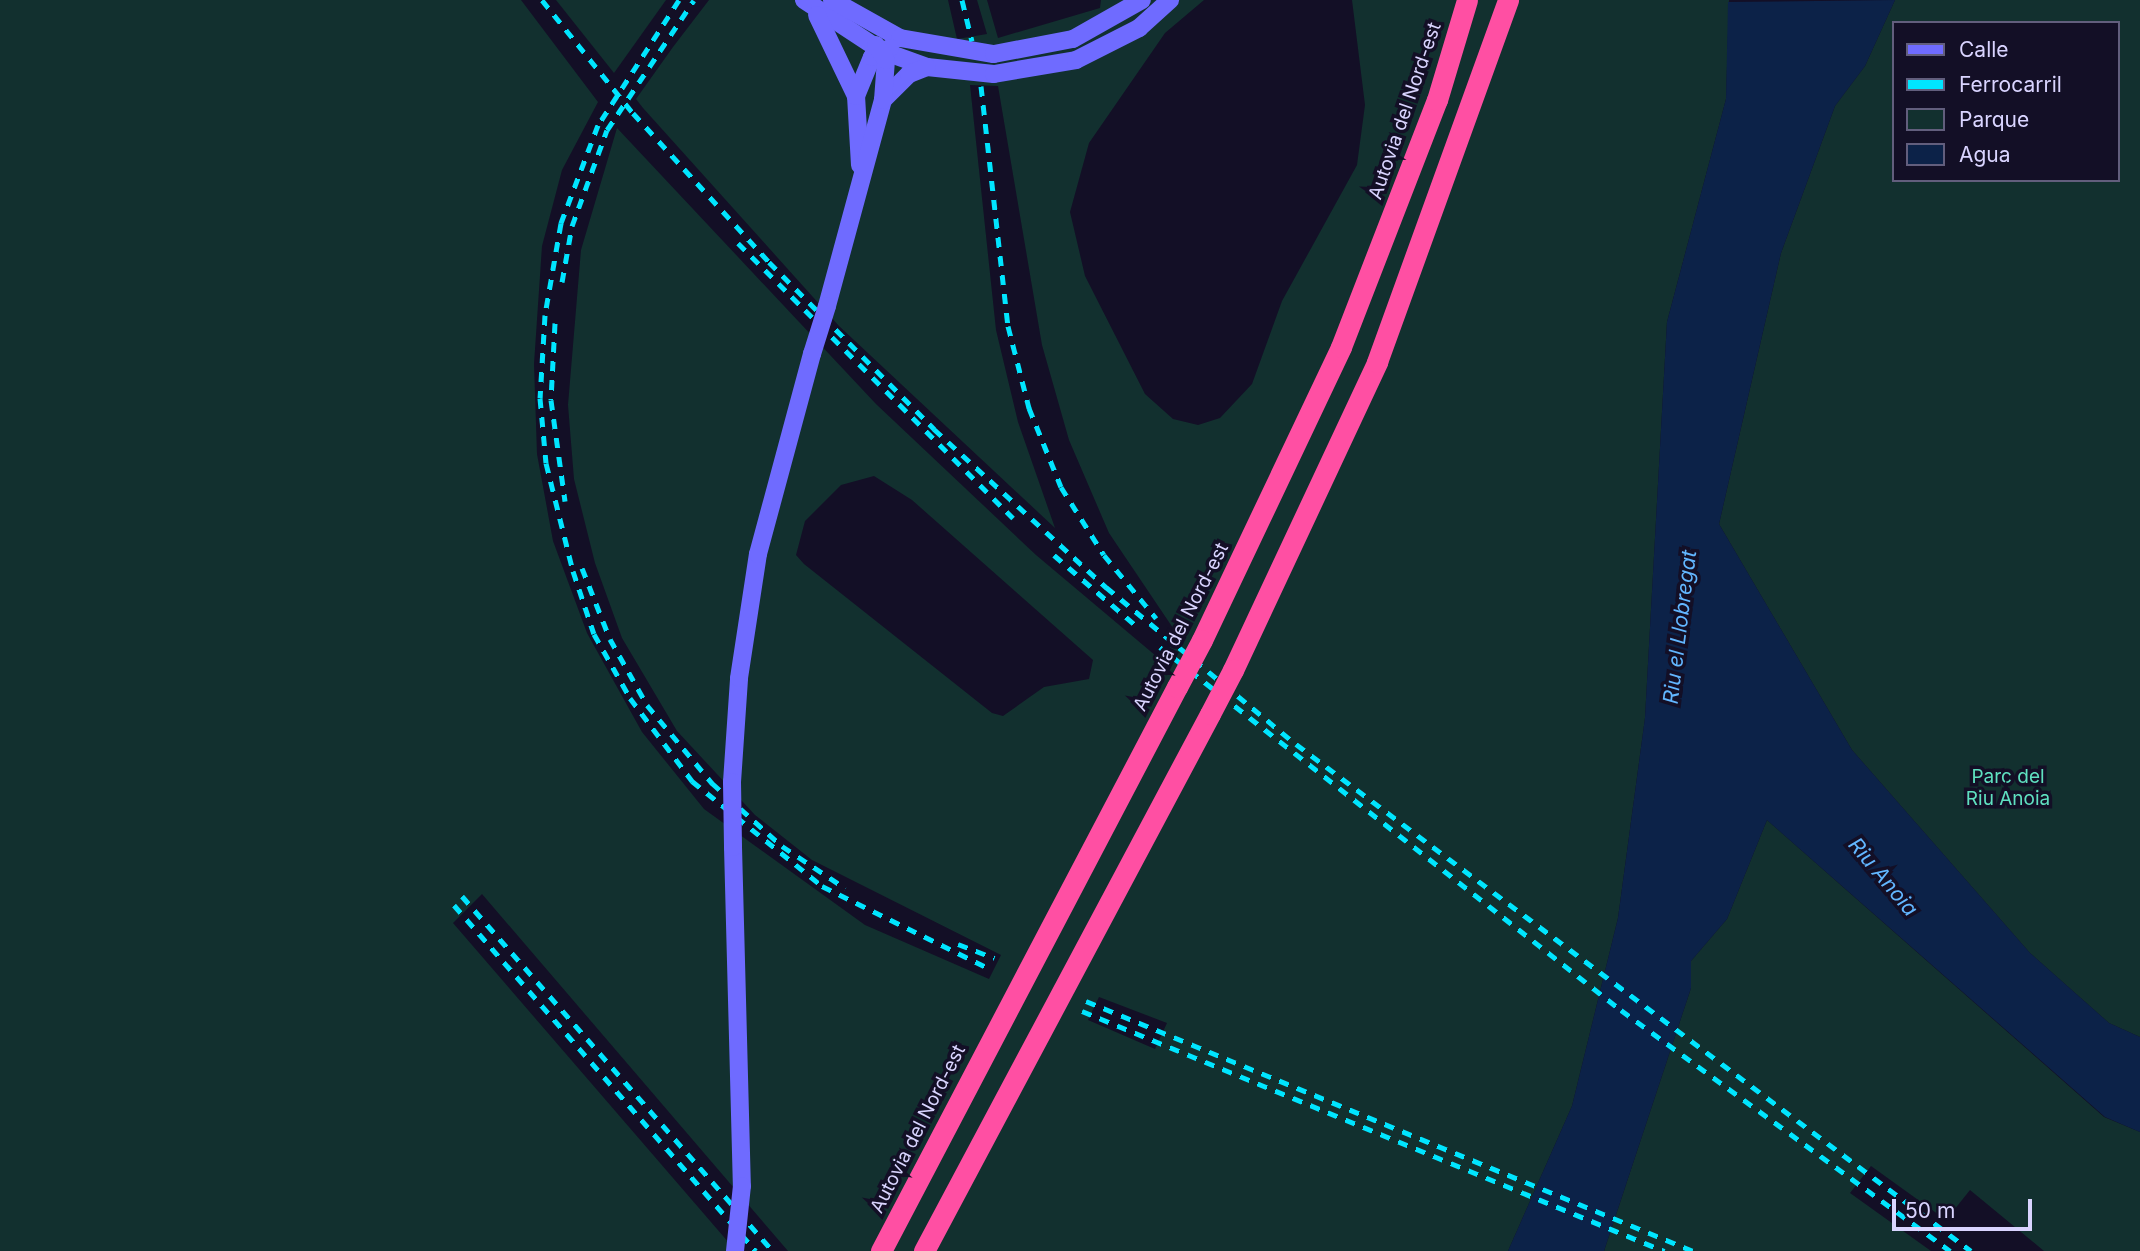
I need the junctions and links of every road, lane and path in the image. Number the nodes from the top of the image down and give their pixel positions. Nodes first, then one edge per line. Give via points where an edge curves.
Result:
1 (1142, 0) edge
2 (1170, 0) edge
3 (1466, 0) edge
4 (1508, 0) edge
5 (809, 4) edge
6 (839, 5) edge
7 (1036, 48) junction
8 (880, 50) junction
9 (927, 67) junction
10 (856, 96) junction
11 (883, 100) junction
12 (861, 171) junction
13 (735, 1251) edge
14 (881, 1251) edge
15 (924, 1251) edge

1 - 7 main road via 1118,18
2 - 9 main road via 1115,43 1048,69 994,74
3 - 14 highway, Autovia del Nord-est, bridge via 1437,100 1342,347 1202,640
4 - 15 highway, bridge via 1377,362 1233,670
5 - 8 main road
5 - 10 main road
6 - 7 main road via 900,38 946,51
6 - 8 main road
7 - 8 main road via 992,62
8 - 9 main road
8 - 10 main road
8 - 11 main road via 886,60
9 - 11 main road via 909,74
10 - 12 main road
11 - 12 main road
12 - 13 main road, bridge via 758,554 739,678 732,782 742,1186

